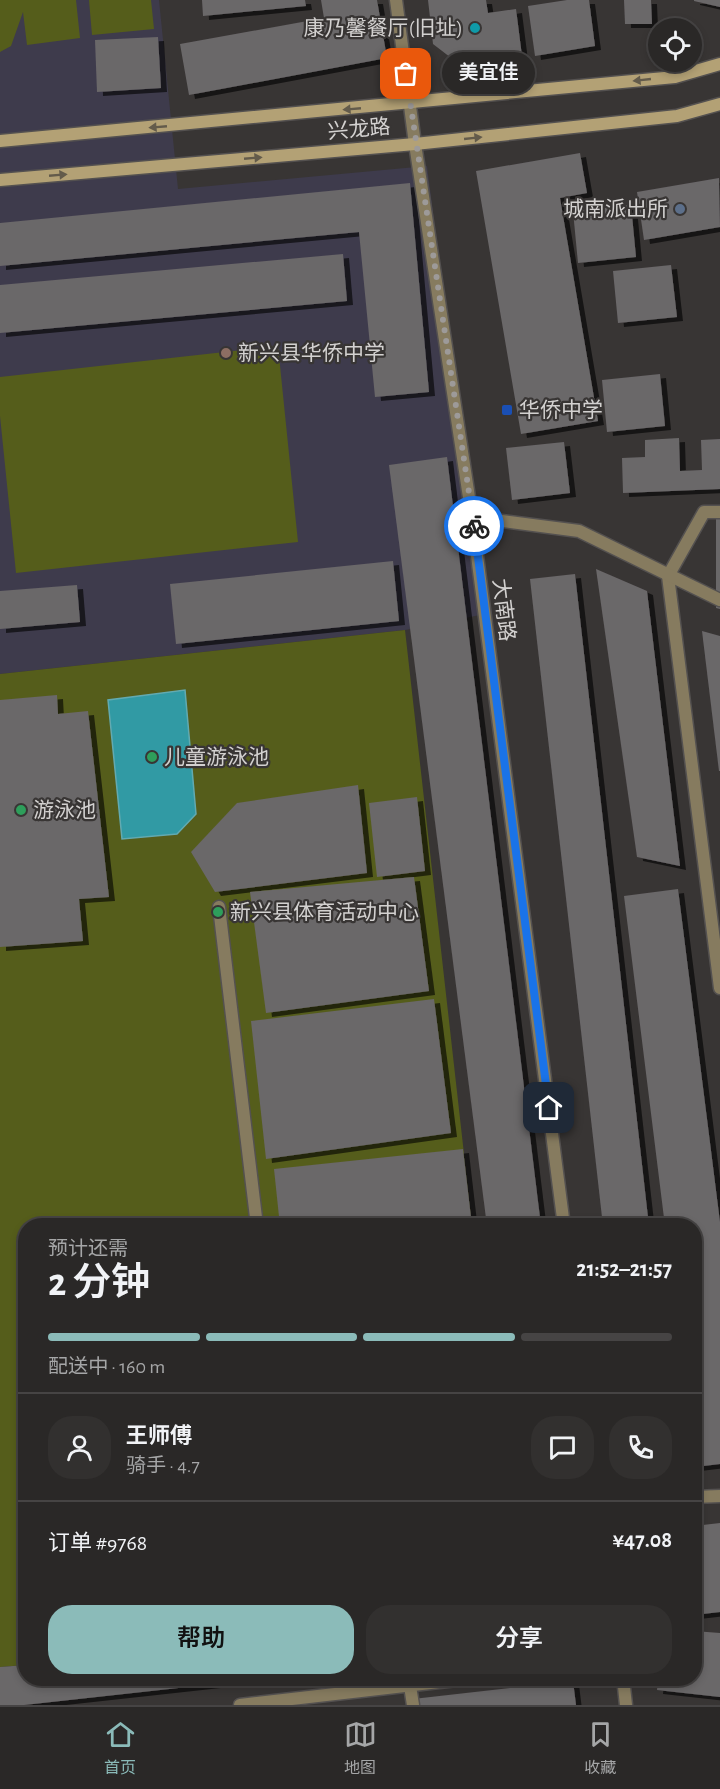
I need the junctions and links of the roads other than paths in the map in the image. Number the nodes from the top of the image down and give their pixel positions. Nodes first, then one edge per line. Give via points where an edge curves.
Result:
1 (396, 0) edge
2 (720, 64) edge
3 (410, 103) junction
4 (720, 104) edge
5 (0, 141) edge
6 (415, 144) junction
7 (0, 180) edge
8 (720, 512) edge
9 (472, 517) junction
10 (668, 576) junction
11 (720, 600) edge
12 (219, 907) dead end
13 (720, 988) edge
14 (256, 1218) edge
15 (563, 1218) edge
16 (720, 1496) edge
17 (702, 1497) edge
18 (410, 1686) joint
19 (624, 1686) edge
20 (240, 1705) edge
21 (413, 1705) edge
22 (626, 1705) edge

1 - 3 street, 大南路
2 -> 3 main road, 兴龙路 via 675,76
3 -> 5 main road, 兴龙路
3 - 6 street, 大南路
6 -> 4 main road, 兴龙路 via 677,116
7 -> 6 main road, 兴龙路
6 - 9 street, 大南路
8 - 10 street via 704,512
9 - 10 street via 579,531
9 - 15 street, 大南路
10 - 11 street
10 - 13 street
12 - 14 street
16 - 17 street
18 - 20 street
18 - 21 street
19 - 22 street

